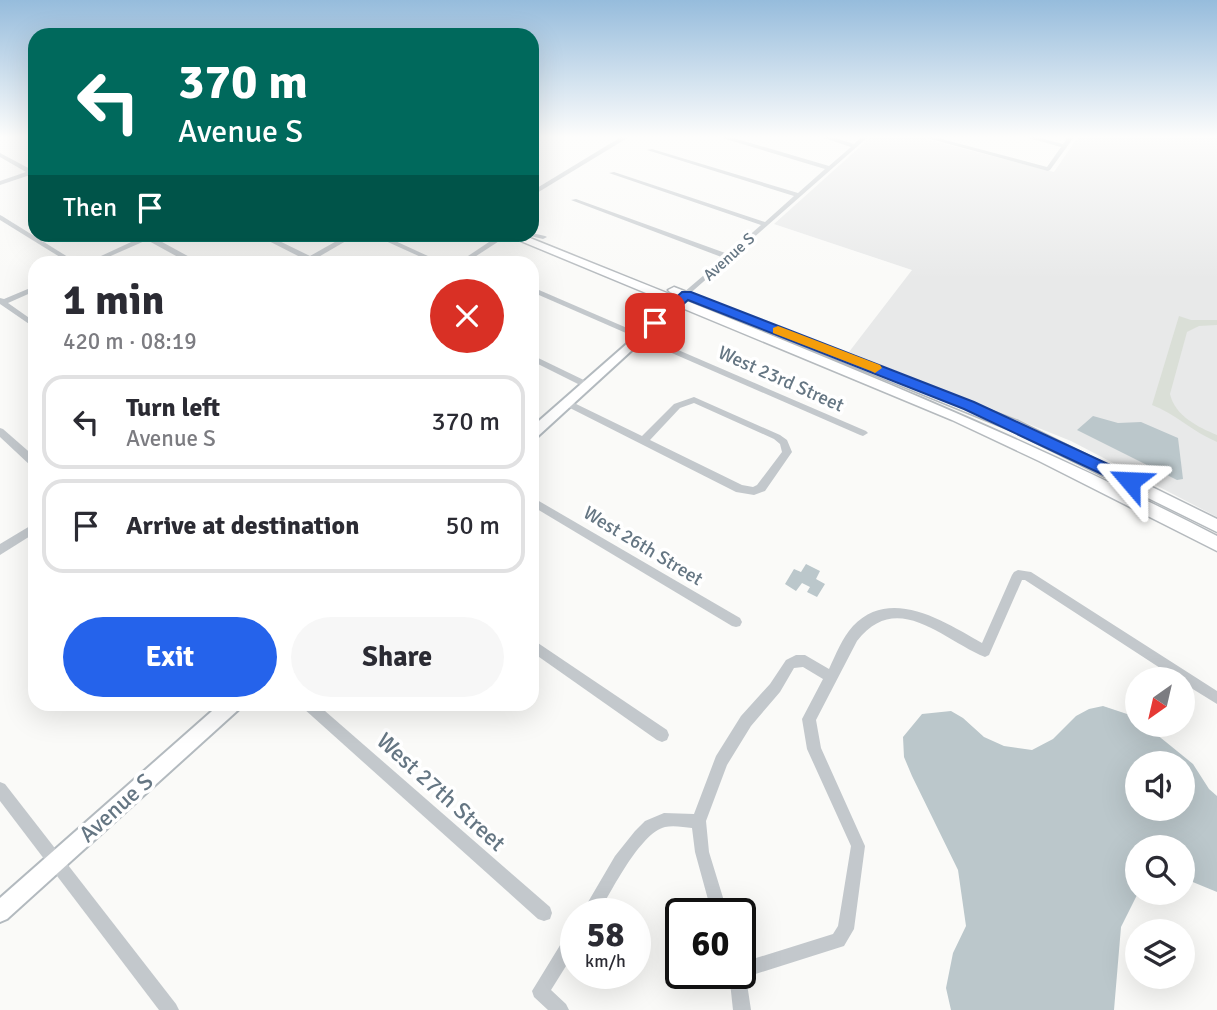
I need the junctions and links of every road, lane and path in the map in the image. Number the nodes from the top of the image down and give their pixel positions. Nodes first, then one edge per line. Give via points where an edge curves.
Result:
1 (645, 184) edge
2 (762, 184) edge
3 (810, 184) edge
4 (797, 195) junction
5 (574, 201) dead end
6 (0, 217) edge
7 (765, 224) junction
8 (28, 234) edge
9 (539, 235) edge
10 (40, 242) edge
11 (133, 242) edge
12 (159, 242) edge
13 (273, 242) edge
14 (342, 242) edge
15 (391, 242) edge
16 (496, 242) edge
17 (529, 242) edge
18 (62, 256) edge
19 (104, 256) edge
20 (182, 256) edge
21 (298, 256) edge
22 (319, 256) edge
23 (422, 256) edge
24 (476, 256) edge
25 (729, 257) junction
26 (28, 291) edge
27 (539, 292) edge
28 (682, 299) junction
29 (3, 300) edge
30 (28, 319) edge
31 (640, 336) junction
32 (539, 361) edge
33 (587, 384) junction
34 (567, 402) junction
35 (539, 428) edge
36 (0, 431) edge
37 (863, 433) dead end
38 (1003, 436) junction
39 (643, 441) junction
40 (28, 450) edge
41 (24, 452) junction
42 (28, 456) edge
43 (1168, 500) junction
44 (539, 505) edge
45 (1179, 523) junction
46 (1215, 525) edge
47 (28, 532) edge
48 (1217, 544) edge
49 (0, 550) edge
50 (736, 622) dead end
51 (539, 650) edge
52 (831, 677) junction
53 (1217, 698) edge
54 (224, 711) edge
55 (316, 711) edge
56 (662, 735) dead end
57 (0, 789) edge
58 (699, 821) junction
59 (56, 862) junction
60 (599, 898) edge
61 (715, 898) edge
62 (0, 912) edge
63 (544, 914) dead end
64 (560, 959) edge
65 (756, 967) edge
66 (740, 989) edge
67 (170, 1010) edge
68 (561, 1010) edge
69 (742, 1010) edge

1 - 7 street
2 - 4 street
3 - 4 street, Avenue S
4 - 7 street, Avenue S
5 - 25 street
6 - 8 street
7 - 25 street, Avenue S
9 - 28 main road
10 - 18 street
11 - 19 street
12 - 20 street
13 - 21 street
14 - 22 street
15 - 23 street
16 - 24 street
17 - 28 main road
25 - 28 street, Avenue S
26 - 29 street
27 - 31 street, West 23rd Street
28 - 31 street, Avenue S
28 - 38 main road
28 - 43 main road via 969,406
29 - 30 street
31 - 33 street, Avenue S
31 - 37 street, West 23rd Street
32 - 33 street
33 - 34 street, Avenue S
34 - 35 street, Avenue S
34 - 39 street
36 - 41 street
38 - 43 main road via 1037,445 1141,496
38 - 45 main road
39 - 39 street via 736,488 754,491 786,456 786,446 777,437 700,401 677,406
40 - 41 street
41 - 42 street
43 - 46 main road
44 - 50 street, West 26th Street
45 - 46 main road
45 - 48 main road
47 - 49 street
51 - 56 street
52 - 53 street via 861,626 888,612 922,618 985,651 1018,575 1027,575
52 - 58 street via 805,661 790,664 721,761
52 - 65 street via 809,719 814,749 858,846 846,929 838,940
54 - 59 street, Avenue S
55 - 63 street, West 27th Street
57 - 59 street
58 - 60 street via 662,820 648,827
58 - 61 street via 702,852
59 - 62 street, Avenue S
59 - 67 street
64 - 68 street via 540,991
66 - 69 street

